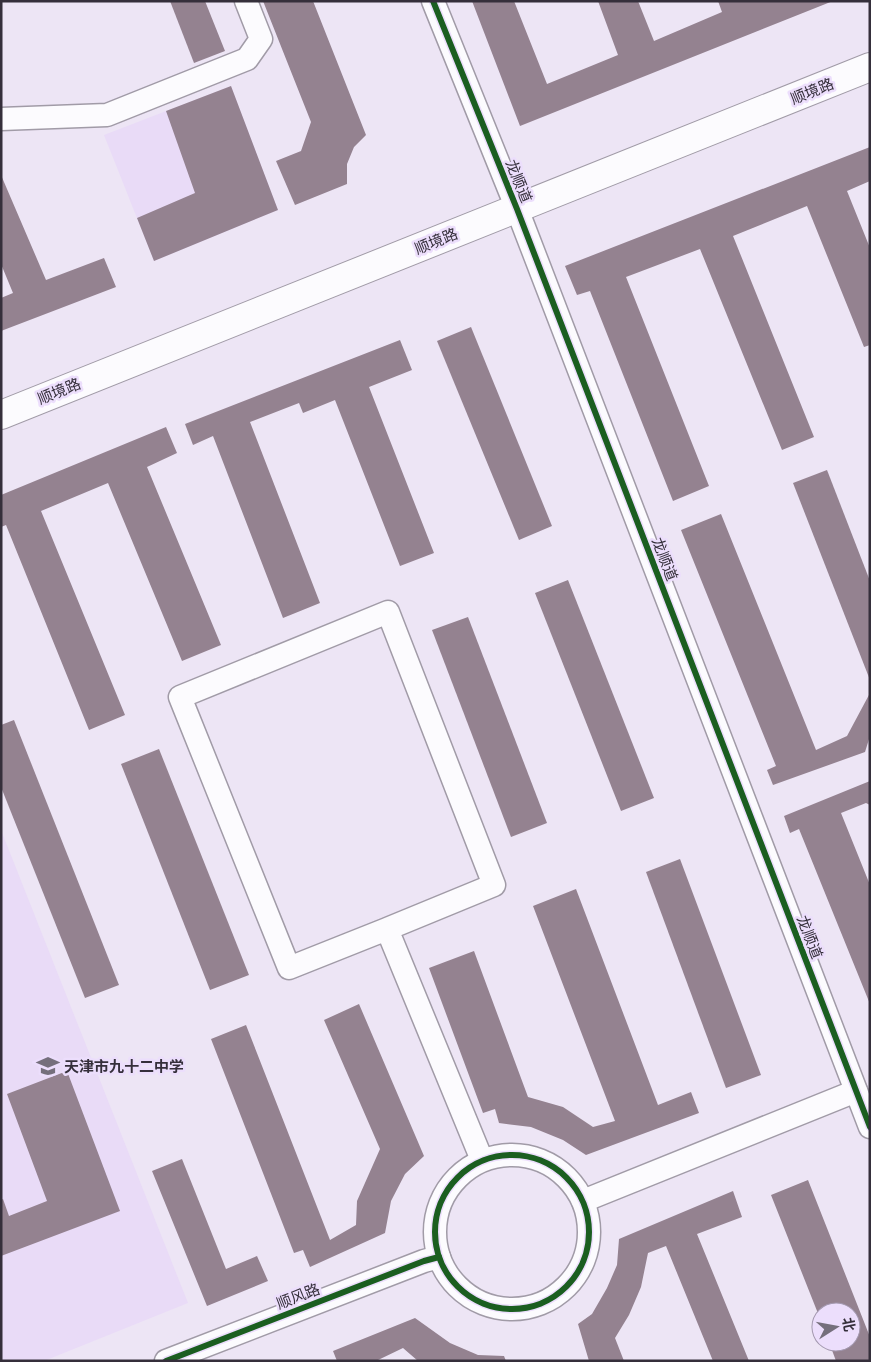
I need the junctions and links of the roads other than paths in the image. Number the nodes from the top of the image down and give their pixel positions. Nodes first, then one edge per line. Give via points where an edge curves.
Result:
1 (246, 1) edge
2 (433, 1) edge
3 (870, 67) edge
4 (1, 119) edge
5 (517, 209) junction
6 (1, 415) edge
7 (387, 929) junction
8 (856, 1091) junction
9 (870, 1127) edge
10 (482, 1160) junction
11 (583, 1201) junction
12 (439, 1257) junction
13 (166, 1361) edge

1 - 4 street via 261,39 248,59 107,115
2 - 5 street, 龙顺道
3 - 5 main road, 顺境路
5 - 6 main road, 顺境路
5 - 8 street, 龙顺道
7 - 7 street via 494,885 388,612 180,697 289,968
7 - 10 street
8 - 9 street, 龙顺道
8 - 11 street
10 - 11 street via 503,1154 525,1155 550,1164 573,1184
10 - 12 street via 451,1183 438,1205 434,1224
11 - 12 street via 588,1221 588,1244 583,1262 566,1287 541,1304 517,1310 492,1307 463,1293 442,1267
12 - 13 street, 顺风路

